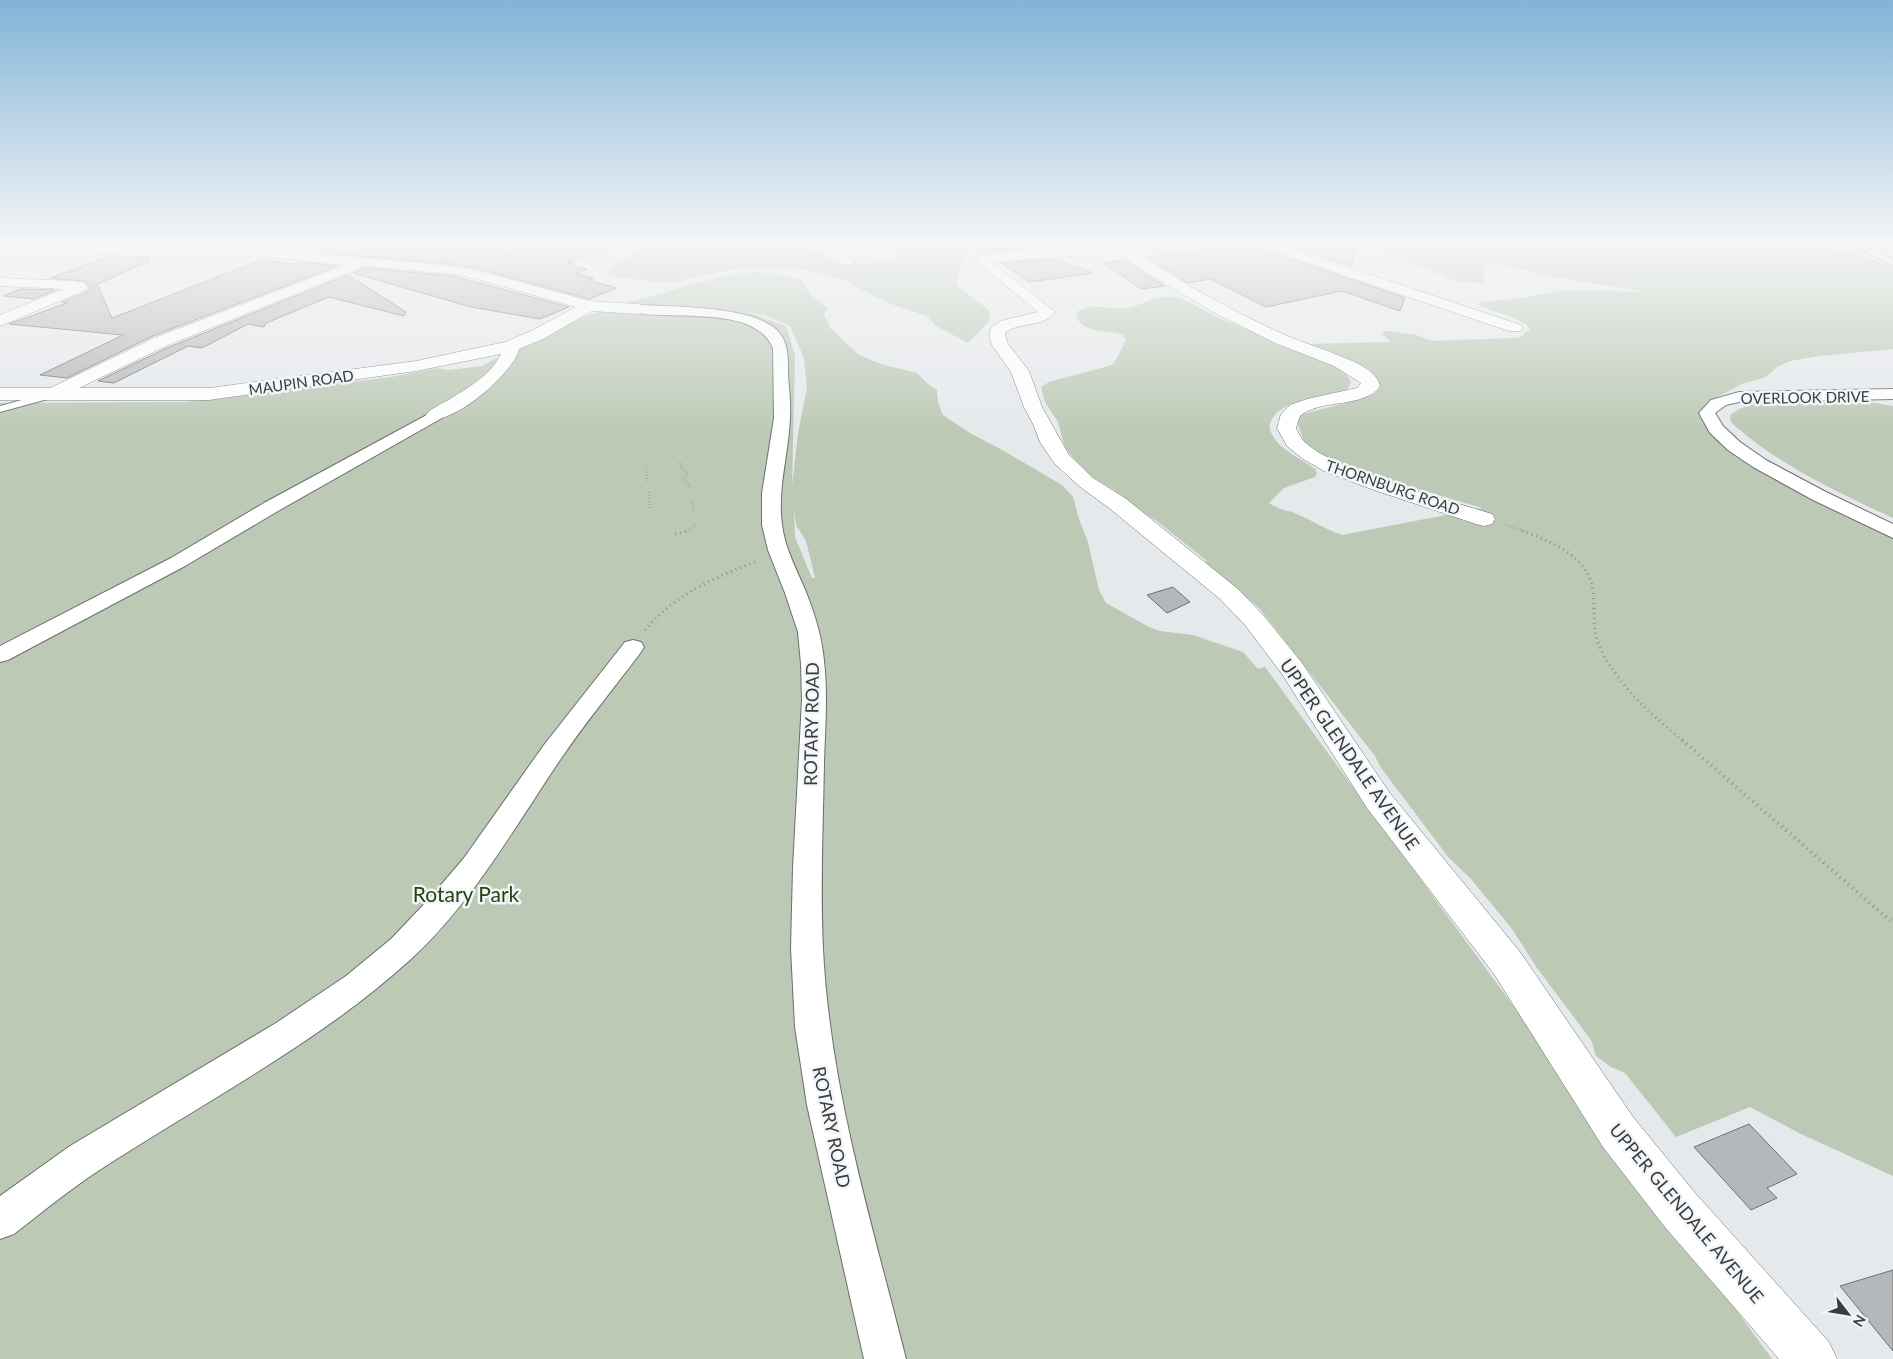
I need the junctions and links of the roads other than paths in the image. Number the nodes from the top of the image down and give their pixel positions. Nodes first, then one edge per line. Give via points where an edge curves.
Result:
1 (30, 308) edge
2 (244, 308) edge
3 (585, 308) edge
4 (629, 308) edge
5 (1042, 308) edge
6 (1218, 308) edge
7 (1457, 308) edge
8 (638, 309) joint
9 (0, 321) edge
10 (1515, 328) dead end
11 (512, 346) junction
12 (0, 394) edge
13 (1893, 394) edge
14 (51, 395) junction
15 (0, 409) edge
16 (436, 415) joint
17 (1484, 518) road end
18 (1893, 532) edge
19 (641, 635) road end
20 (0, 655) edge
21 (0, 1220) edge
22 (884, 1359) edge
23 (1812, 1359) edge

1 - 9 street
2 - 14 street via 160,342
3 - 11 street, MAUPIN ROAD
4 - 8 street, ROTARY ROAD
5 - 23 street, UPPER GLENDALE AVENUE via 1047,312 1043,316 1006,324 997,331 997,336 1020,371 1033,407 1061,459 1229,594 1266,634 1378,800 1507,963 1618,1132 1680,1210
6 - 17 street, THORNBURG ROAD via 1355,370 1370,380 1370,386 1363,392 1302,406 1292,412 1286,429 1305,452 1335,469
7 - 10 street
8 - 22 street, ROTARY ROAD via 704,312 741,318 767,329 775,336 780,348 782,418 771,493 772,525 809,632 813,664 807,868 807,948 812,1027 825,1105
11 - 14 street, MAUPIN ROAD via 416,366 226,392
11 - 16 street via 500,369
12 - 14 street, MAUPIN ROAD
13 - 18 street, OVERLOOK DRIVE via 1739,397 1713,405 1707,413 1719,433 1760,464
14 - 15 lane
16 - 20 street via 178,562
19 - 21 street via 553,751 474,866 402,948 357,986 288,1034 82,1159

